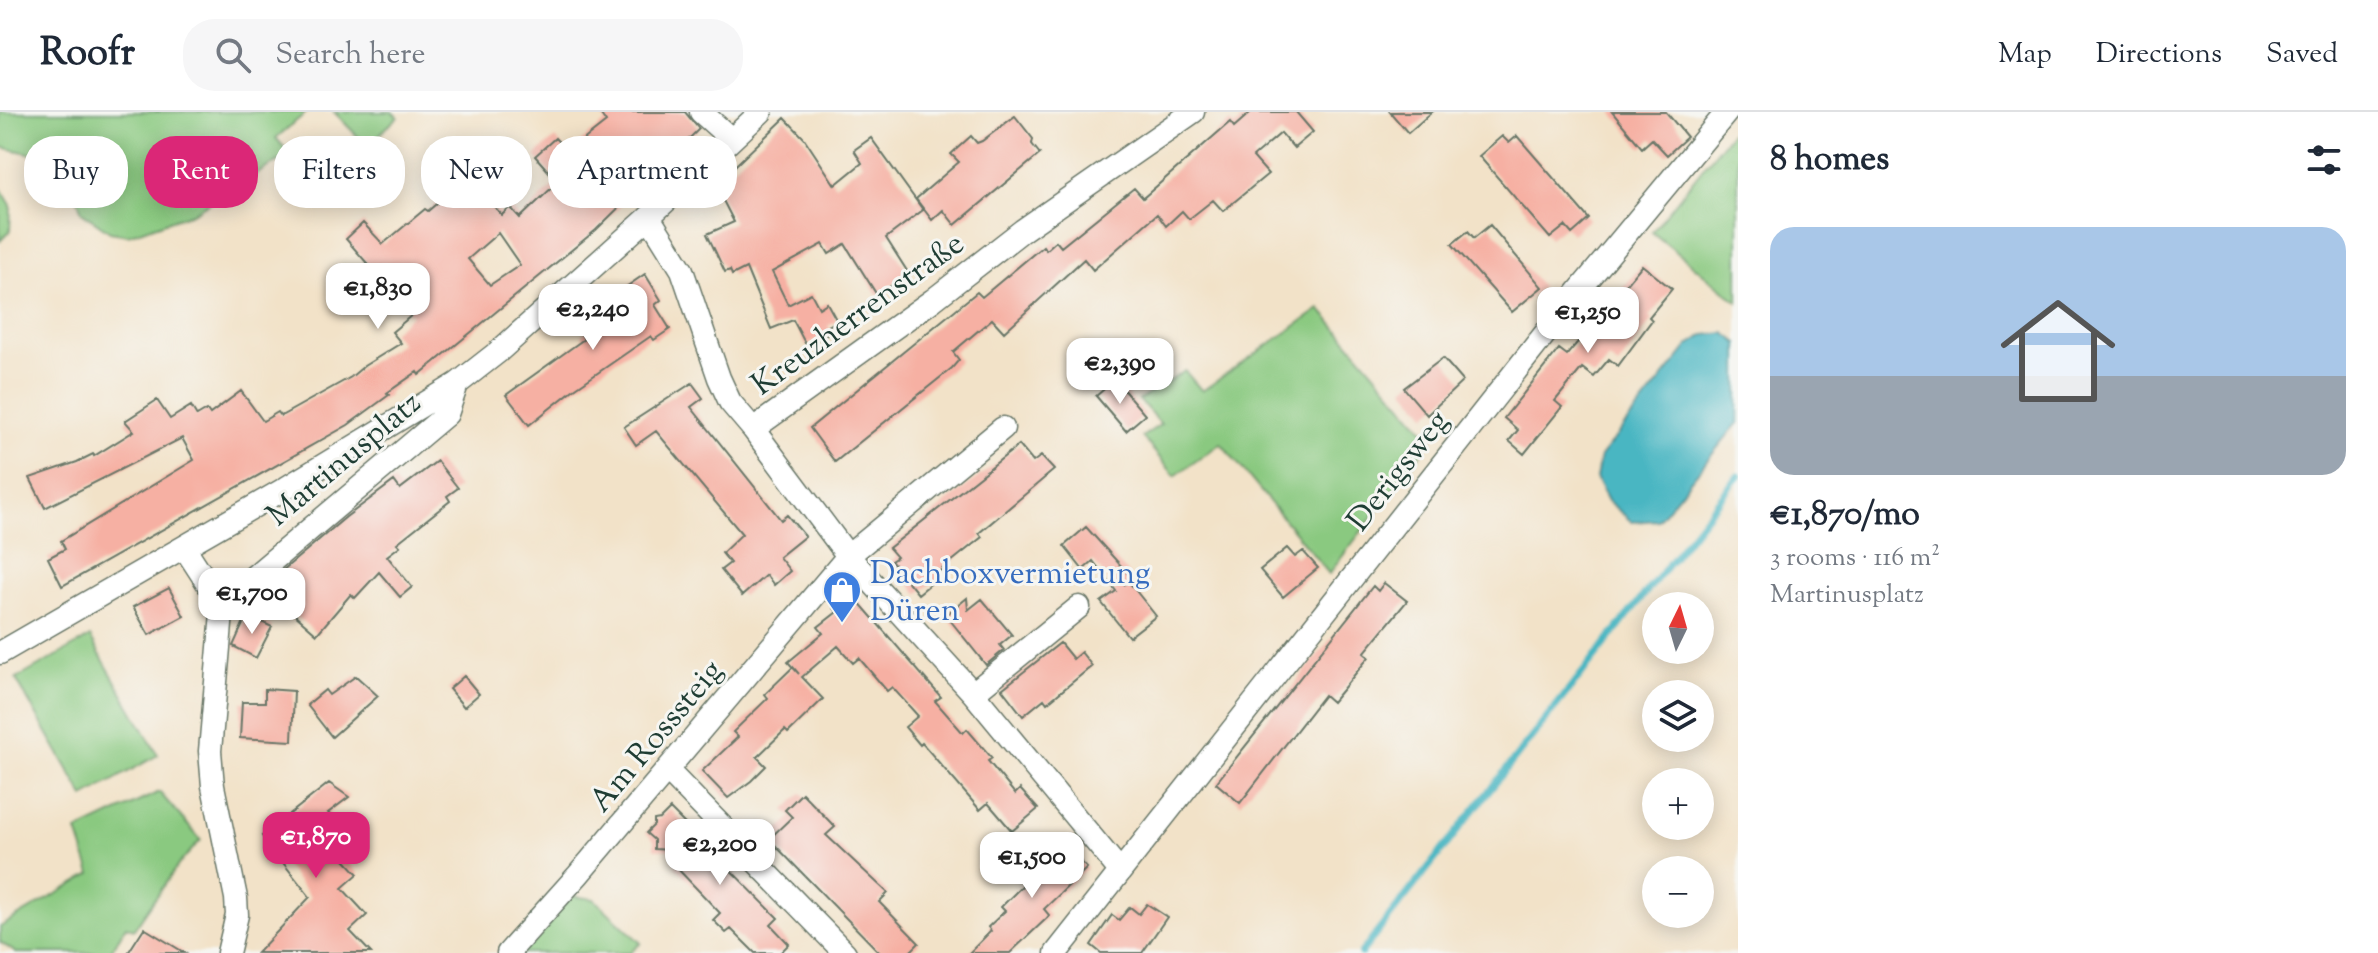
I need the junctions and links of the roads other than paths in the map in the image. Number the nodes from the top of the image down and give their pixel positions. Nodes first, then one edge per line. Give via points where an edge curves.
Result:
1 (701, 112) edge
2 (761, 112) edge
3 (1193, 112) edge
4 (1727, 112) edge
5 (728, 136) edge
6 (734, 136) edge
7 (658, 208) edge
8 (649, 217) junction
9 (457, 384) junction
10 (1003, 428) dead end
11 (753, 429) junction
12 (184, 547) junction
13 (848, 556) junction
14 (221, 604) junction
15 (1079, 607) dead end
16 (0, 653) edge
17 (973, 693) junction
18 (667, 770) junction
19 (1120, 871) junction
20 (228, 953) edge
21 (508, 953) edge
22 (845, 953) edge
23 (1056, 953) edge

1 - 5 street
2 - 6 street, Martinusplatz
3 - 11 street, Kreuzherrenstraße
4 - 19 street, Derigsweg
7 - 8 street, Martinusplatz
8 - 9 street, Martinusplatz
8 - 11 street, Kreuzherrenstraße via 682,270 730,402
9 - 12 street, Martinusplatz
9 - 14 street, Martinusplatz via 447,414
10 - 13 street, Am Rosssteig
11 - 13 street
12 - 14 street
12 - 16 street, Martinusplatz
13 - 17 street
13 - 18 street, Am Rosssteig
14 - 20 street via 210,751 236,898
15 - 17 street
17 - 19 street
18 - 21 street, Am Rosssteig
18 - 22 street
19 - 23 street, Derigsweg

